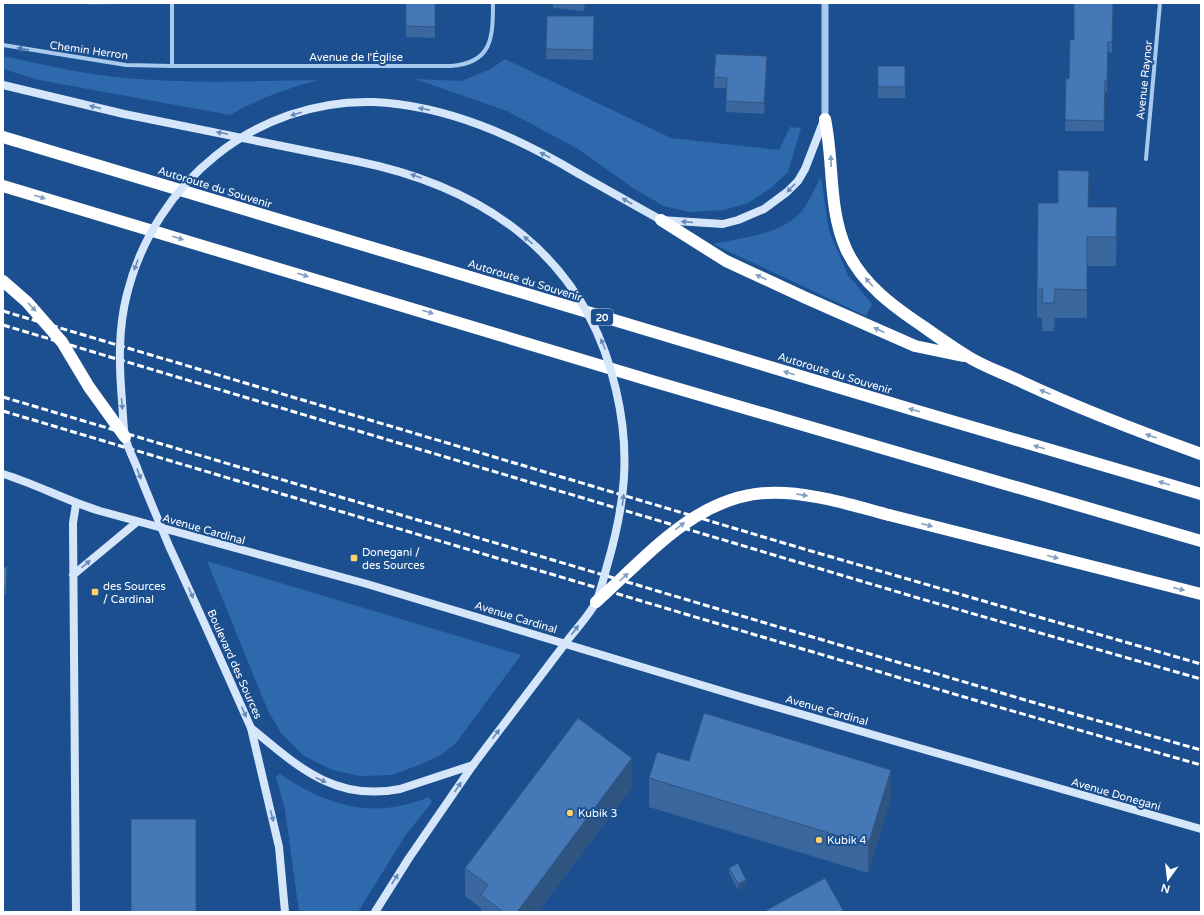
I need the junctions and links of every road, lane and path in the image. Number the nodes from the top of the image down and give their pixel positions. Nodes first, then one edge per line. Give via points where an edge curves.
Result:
1 (172, 3) edge
2 (493, 3) edge
3 (825, 3) edge
4 (1160, 3) edge
5 (3, 45) edge
6 (172, 66) junction
7 (3, 85) edge
8 (825, 119) junction
9 (3, 137) edge
10 (1146, 159) dead end
11 (3, 186) edge
12 (661, 220) junction
13 (3, 281) edge
14 (968, 357) junction
15 (125, 437) junction
16 (1201, 454) edge
17 (3, 474) edge
18 (1201, 494) edge
19 (76, 504) junction
20 (137, 522) junction
21 (1201, 541) edge
22 (73, 575) junction
23 (1201, 594) edge
24 (596, 602) junction
25 (251, 728) junction
26 (473, 765) junction
27 (1025, 779) joint
28 (1201, 829) edge
29 (76, 912) edge
30 (285, 912) edge
31 (375, 912) edge

1 - 6 street
2 - 6 street, Avenue de l'Église via 492,37 489,45 478,59 462,65
3 - 8 street
4 - 10 street, Avenue Raynor
6 -> 5 street, Chemin Herron via 96,61
24 -> 7 main road, bridge via 621,515 626,458 623,424 605,350 591,318 580,299 547,257 522,234 486,209 417,176 356,161 124,114
8 -> 12 main road via 798,181 764,209 723,224
14 -> 8 highway via 888,302 874,289 855,264 836,219 830,144
18 -> 9 highway, Autoroute du Souvenir / 20
11 -> 21 highway via 652,381
14 -> 12 highway via 915,346 834,311 726,260
12 -> 15 main road, Boulevard des Sources, bridge via 526,145 480,125 435,111 359,102 281,118 241,137 207,162 167,204 149,234 126,297 121,338 120,371
13 -> 15 highway, bridge via 51,328
16 -> 14 highway via 1062,400
15 -> 25 main road, Boulevard des Sources, bridge via 155,513
17 - 19 main road, Avenue Cardinal via 21,479
19 - 20 main road, Avenue Cardinal
19 - 22 main road via 73,523
22 -> 20 main road
20 - 27 main road, Avenue Cardinal via 367,584
22 - 29 main road
24 -> 23 highway, bridge via 685,522 714,506 767,492 800,494
26 -> 24 main road, bridge
25 -> 26 main road via 316,778 358,791 388,791
25 -> 30 main road, Boulevard des Sources via 279,847
31 -> 26 main road via 408,858
27 - 28 main road, Avenue Donegani

